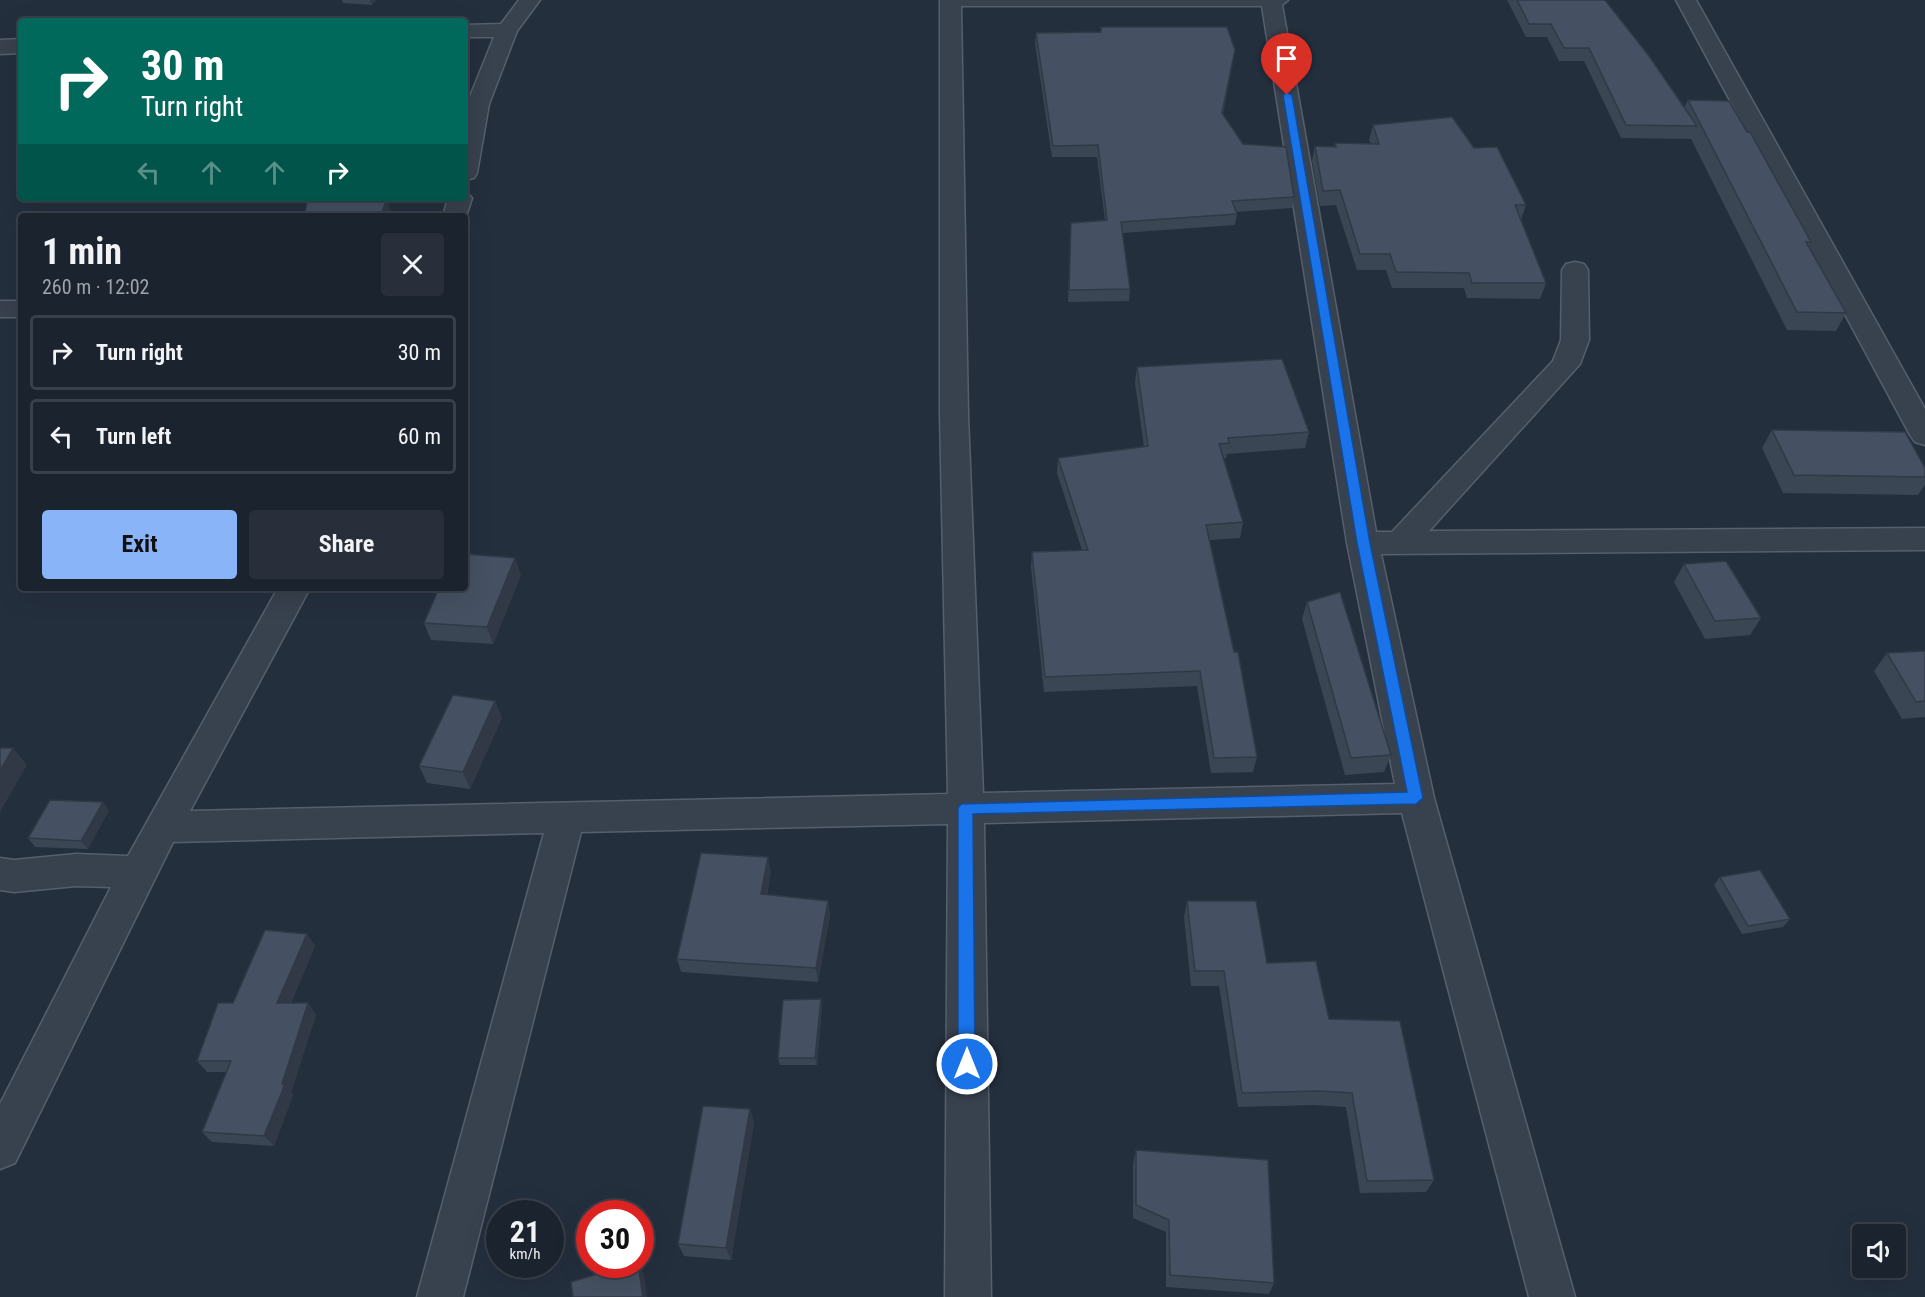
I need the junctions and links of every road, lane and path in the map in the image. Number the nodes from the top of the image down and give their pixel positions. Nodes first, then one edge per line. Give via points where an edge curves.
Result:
1 (530, 0) edge
2 (950, 0) edge
3 (1271, 0) edge
4 (1278, 0) edge
5 (1686, 0) edge
6 (507, 30) junction
7 (468, 32) edge
8 (18, 46) edge
9 (0, 47) edge
10 (468, 156) edge
11 (1575, 270) dead end
12 (0, 309) edge
13 (18, 309) edge
14 (1925, 435) edge
15 (1925, 539) edge
16 (1401, 542) junction
17 (1363, 543) junction
18 (292, 591) edge
19 (1416, 798) junction
20 (966, 808) junction
21 (567, 817) junction
22 (162, 827) junction
23 (138, 872) junction
24 (0, 874) edge
25 (0, 1148) edge
26 (440, 1297) edge
27 (968, 1297) edge
28 (1552, 1297) edge

1 - 6 street
2 - 3 street
2 - 20 street via 954,415
3 - 4 street
3 - 17 street
5 - 14 street
6 - 7 street
6 - 10 street via 478,104
8 - 9 street
11 - 16 street via 1575,340 1566,364
12 - 13 street
15 - 16 street
16 - 17 street
17 - 19 street
18 - 22 street
19 - 20 street
19 - 28 street
20 - 21 street
20 - 27 street
21 - 22 street
21 - 26 street
22 - 23 street
23 - 24 street
23 - 25 street

